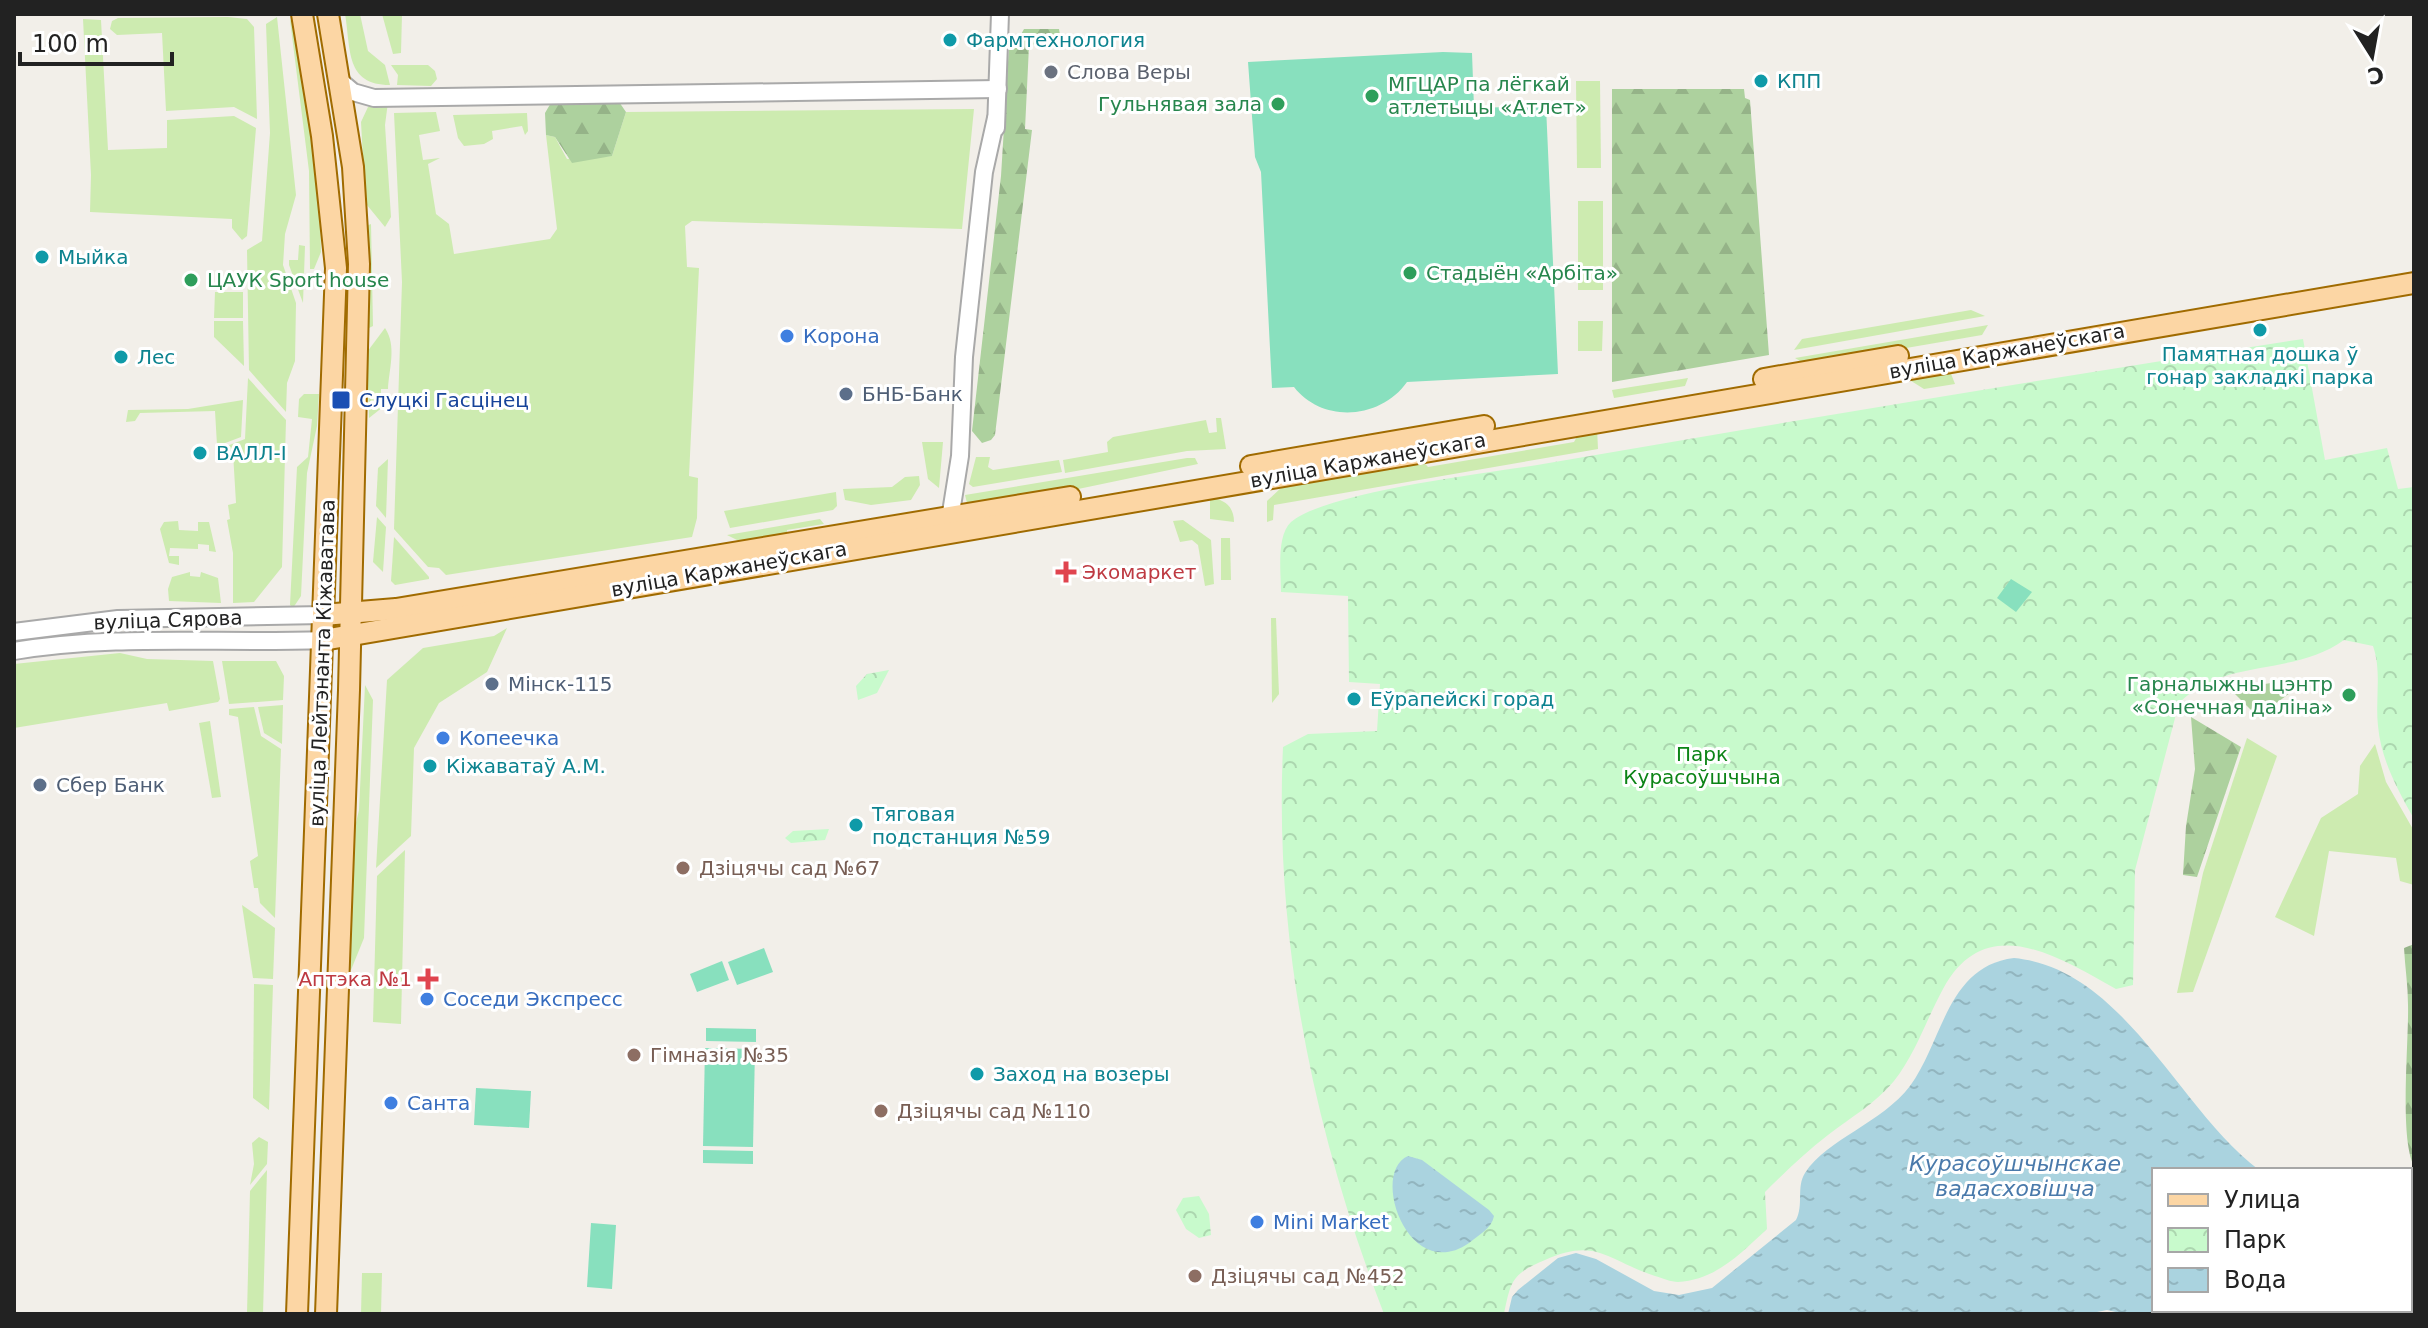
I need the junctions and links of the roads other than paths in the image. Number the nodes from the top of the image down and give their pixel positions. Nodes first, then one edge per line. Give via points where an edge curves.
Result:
1 (302, 14) edge
2 (328, 14) edge
3 (1000, 14) edge
4 (340, 81) junction
5 (998, 89) junction
6 (374, 98) junction
7 (346, 118) junction
8 (2414, 270) edge
9 (2414, 283) edge
10 (949, 525) junction
11 (350, 613) junction
12 (323, 615) junction
13 (68, 625) junction
14 (14, 632) edge
15 (349, 636) junction
16 (323, 640) junction
17 (70, 642) junction
18 (14, 651) edge
19 (300, 1242) junction
20 (329, 1244) junction
21 (297, 1314) edge
22 (326, 1314) edge

1 - 12 main road, вуліца Лейтэнанта Кіжаватава via 336,268
2 - 4 main road, вуліца Лейтэнанта Кіжаватава
3 - 5 street
4 - 6 street via 353,92
4 - 7 main road, вуліца Лейтэнанта Кіжаватава
5 - 6 street
5 - 10 street via 980,203 964,357 963,428
6 - 7 street via 355,106
7 - 11 main road, вуліца Лейтэнанта Кіжаватава via 359,264
8 - 10 main road, вуліца Каржанеўскага
9 - 10 main road, вуліца Каржанеўскага
10 - 11 main road, вуліца Каржанеўскага
10 - 15 main road, вуліца Каржанеўскага
11 - 12 main road, вуліца Каржанеўскага
11 - 15 main road, вуліца Лейтэнанта Кіжаватава
12 - 13 street, вуліца Сярова via 118,619
12 - 16 main road, вуліца Лейтэнанта Кіжаватава
13 - 14 street, вуліца Сярова
13 - 17 street
15 - 16 main road, вуліца Каржанеўскага
15 - 20 main road, вуліца Лейтэнанта Кіжаватава
16 - 17 street, вуліца Сярова
16 - 19 main road, вуліца Лейтэнанта Кіжаватава
17 - 18 street, вуліца Сярова
19 - 20 main road via 317,1237
19 - 21 main road, вуліца Лейтэнанта Кіжаватава
20 - 22 main road, вуліца Лейтэнанта Кіжаватава

